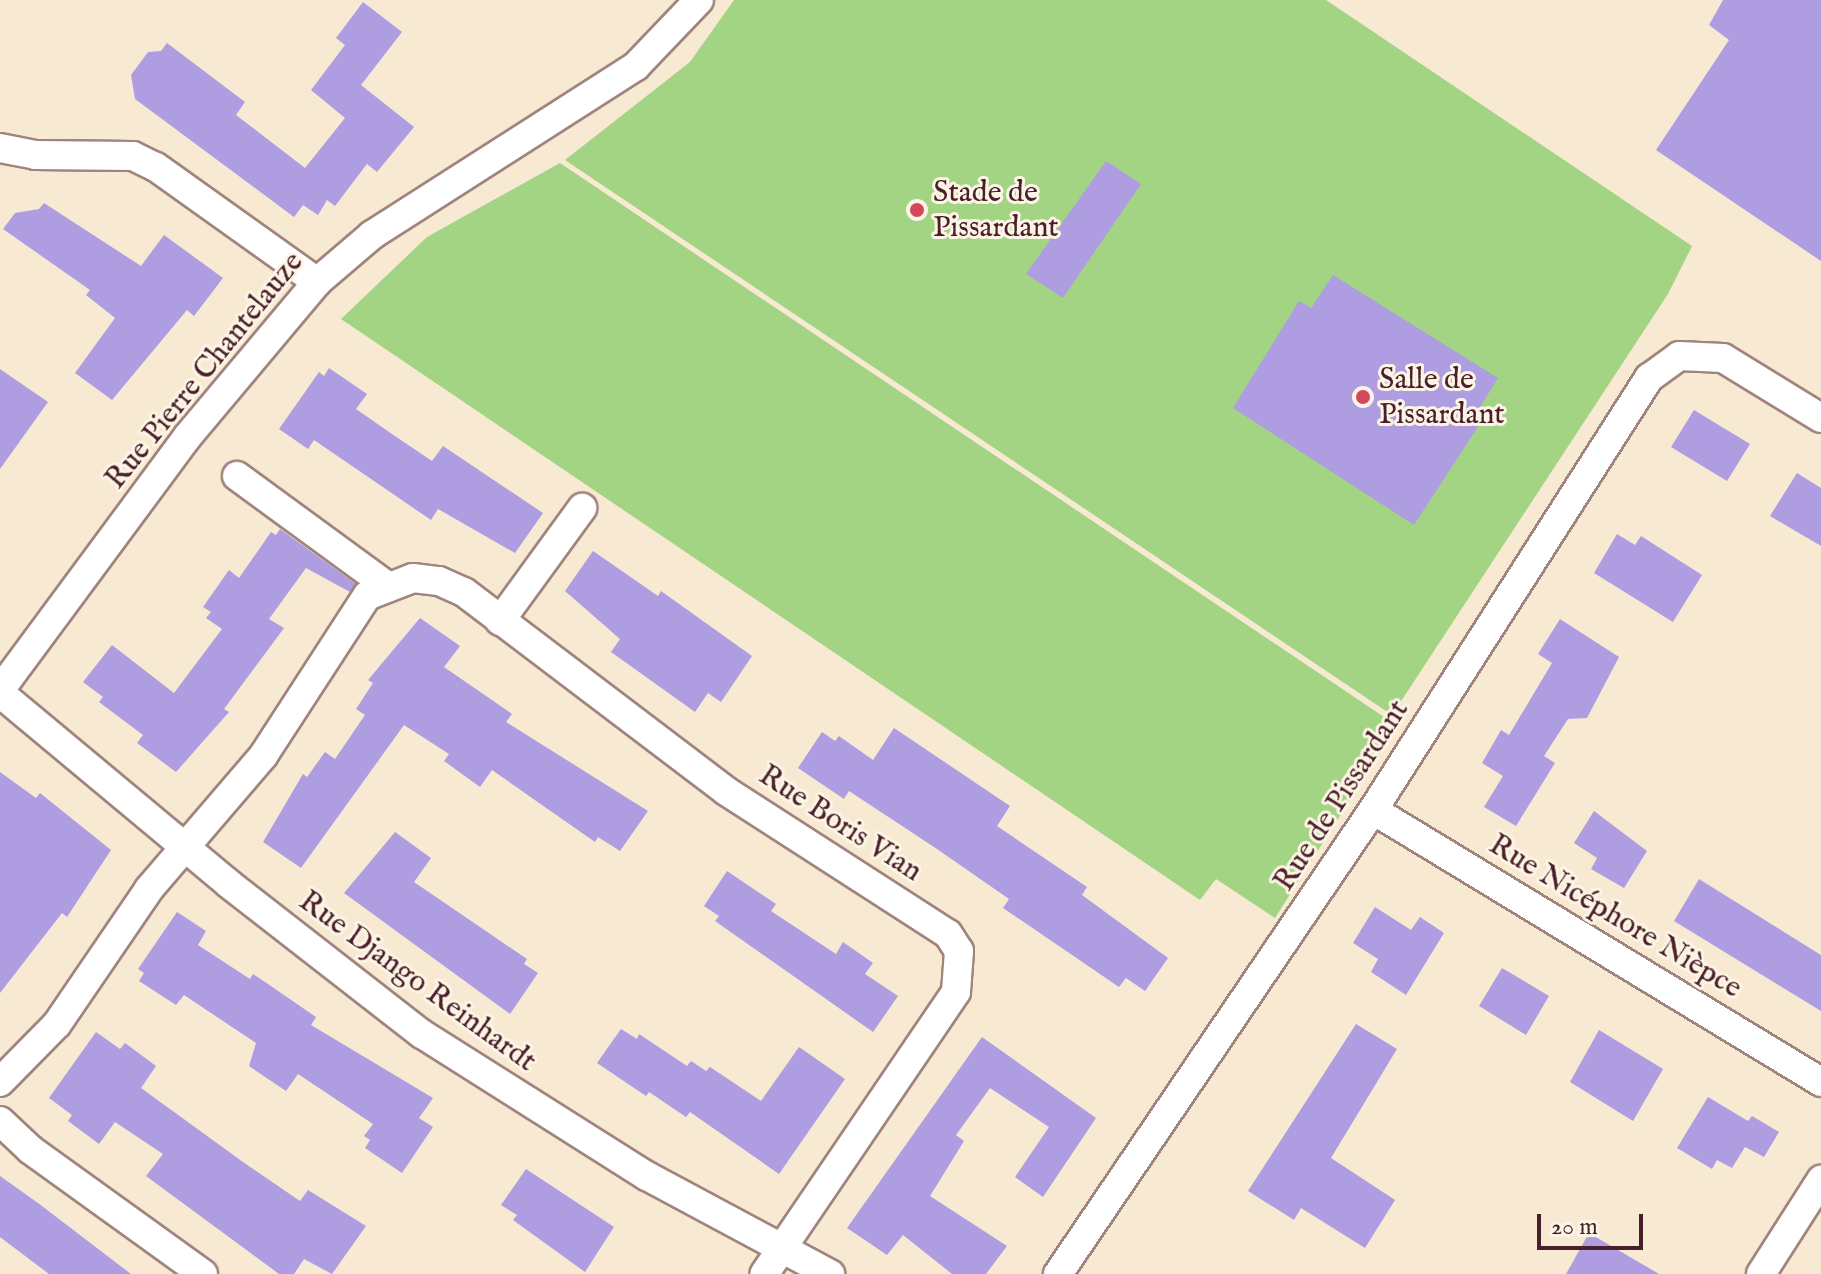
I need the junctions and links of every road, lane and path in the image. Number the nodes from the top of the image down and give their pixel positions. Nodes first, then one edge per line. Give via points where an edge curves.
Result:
1 (699, 0) edge
2 (0, 148) edge
3 (317, 282) junction
4 (1821, 418) edge
5 (237, 476) dead end
6 (582, 508) dead end
7 (386, 585) junction
8 (500, 621) junction
9 (0, 692) edge
10 (1373, 810) junction
11 (184, 847) junction
12 (0, 1082) edge
13 (1821, 1082) edge
14 (0, 1121) edge
15 (1821, 1180) edge
16 (781, 1249) junction
17 (203, 1274) edge
18 (764, 1274) edge
19 (830, 1274) edge
20 (1058, 1274) edge
21 (1761, 1274) edge

1 - 3 street, Rue Pierre Chantelauze via 625,74 372,235
2 - 3 street via 35,155 133,156
3 - 9 street, Rue Pierre Chantelauze via 188,436
4 - 10 street, Rue de Pissardant via 1723,358 1679,356 1649,378
5 - 7 street
6 - 8 street
7 - 8 street, Rue Boris Vian via 413,578 439,581 464,592
7 - 11 street via 354,613 263,756
8 - 16 street, Rue Boris Vian via 726,791 948,934 959,951 956,992
9 - 11 street, Rue Django Reinhardt
10 - 13 street, Rue Nicéphore Nièpce
10 - 20 street, Rue de Pissardant
11 - 12 street via 57,1024
11 - 16 street, Rue Django Reinhardt via 422,1034 647,1176
14 - 17 street via 31,1150
15 - 21 street
16 - 18 street, Rue Boris Vian
16 - 19 street, Rue Django Reinhardt

